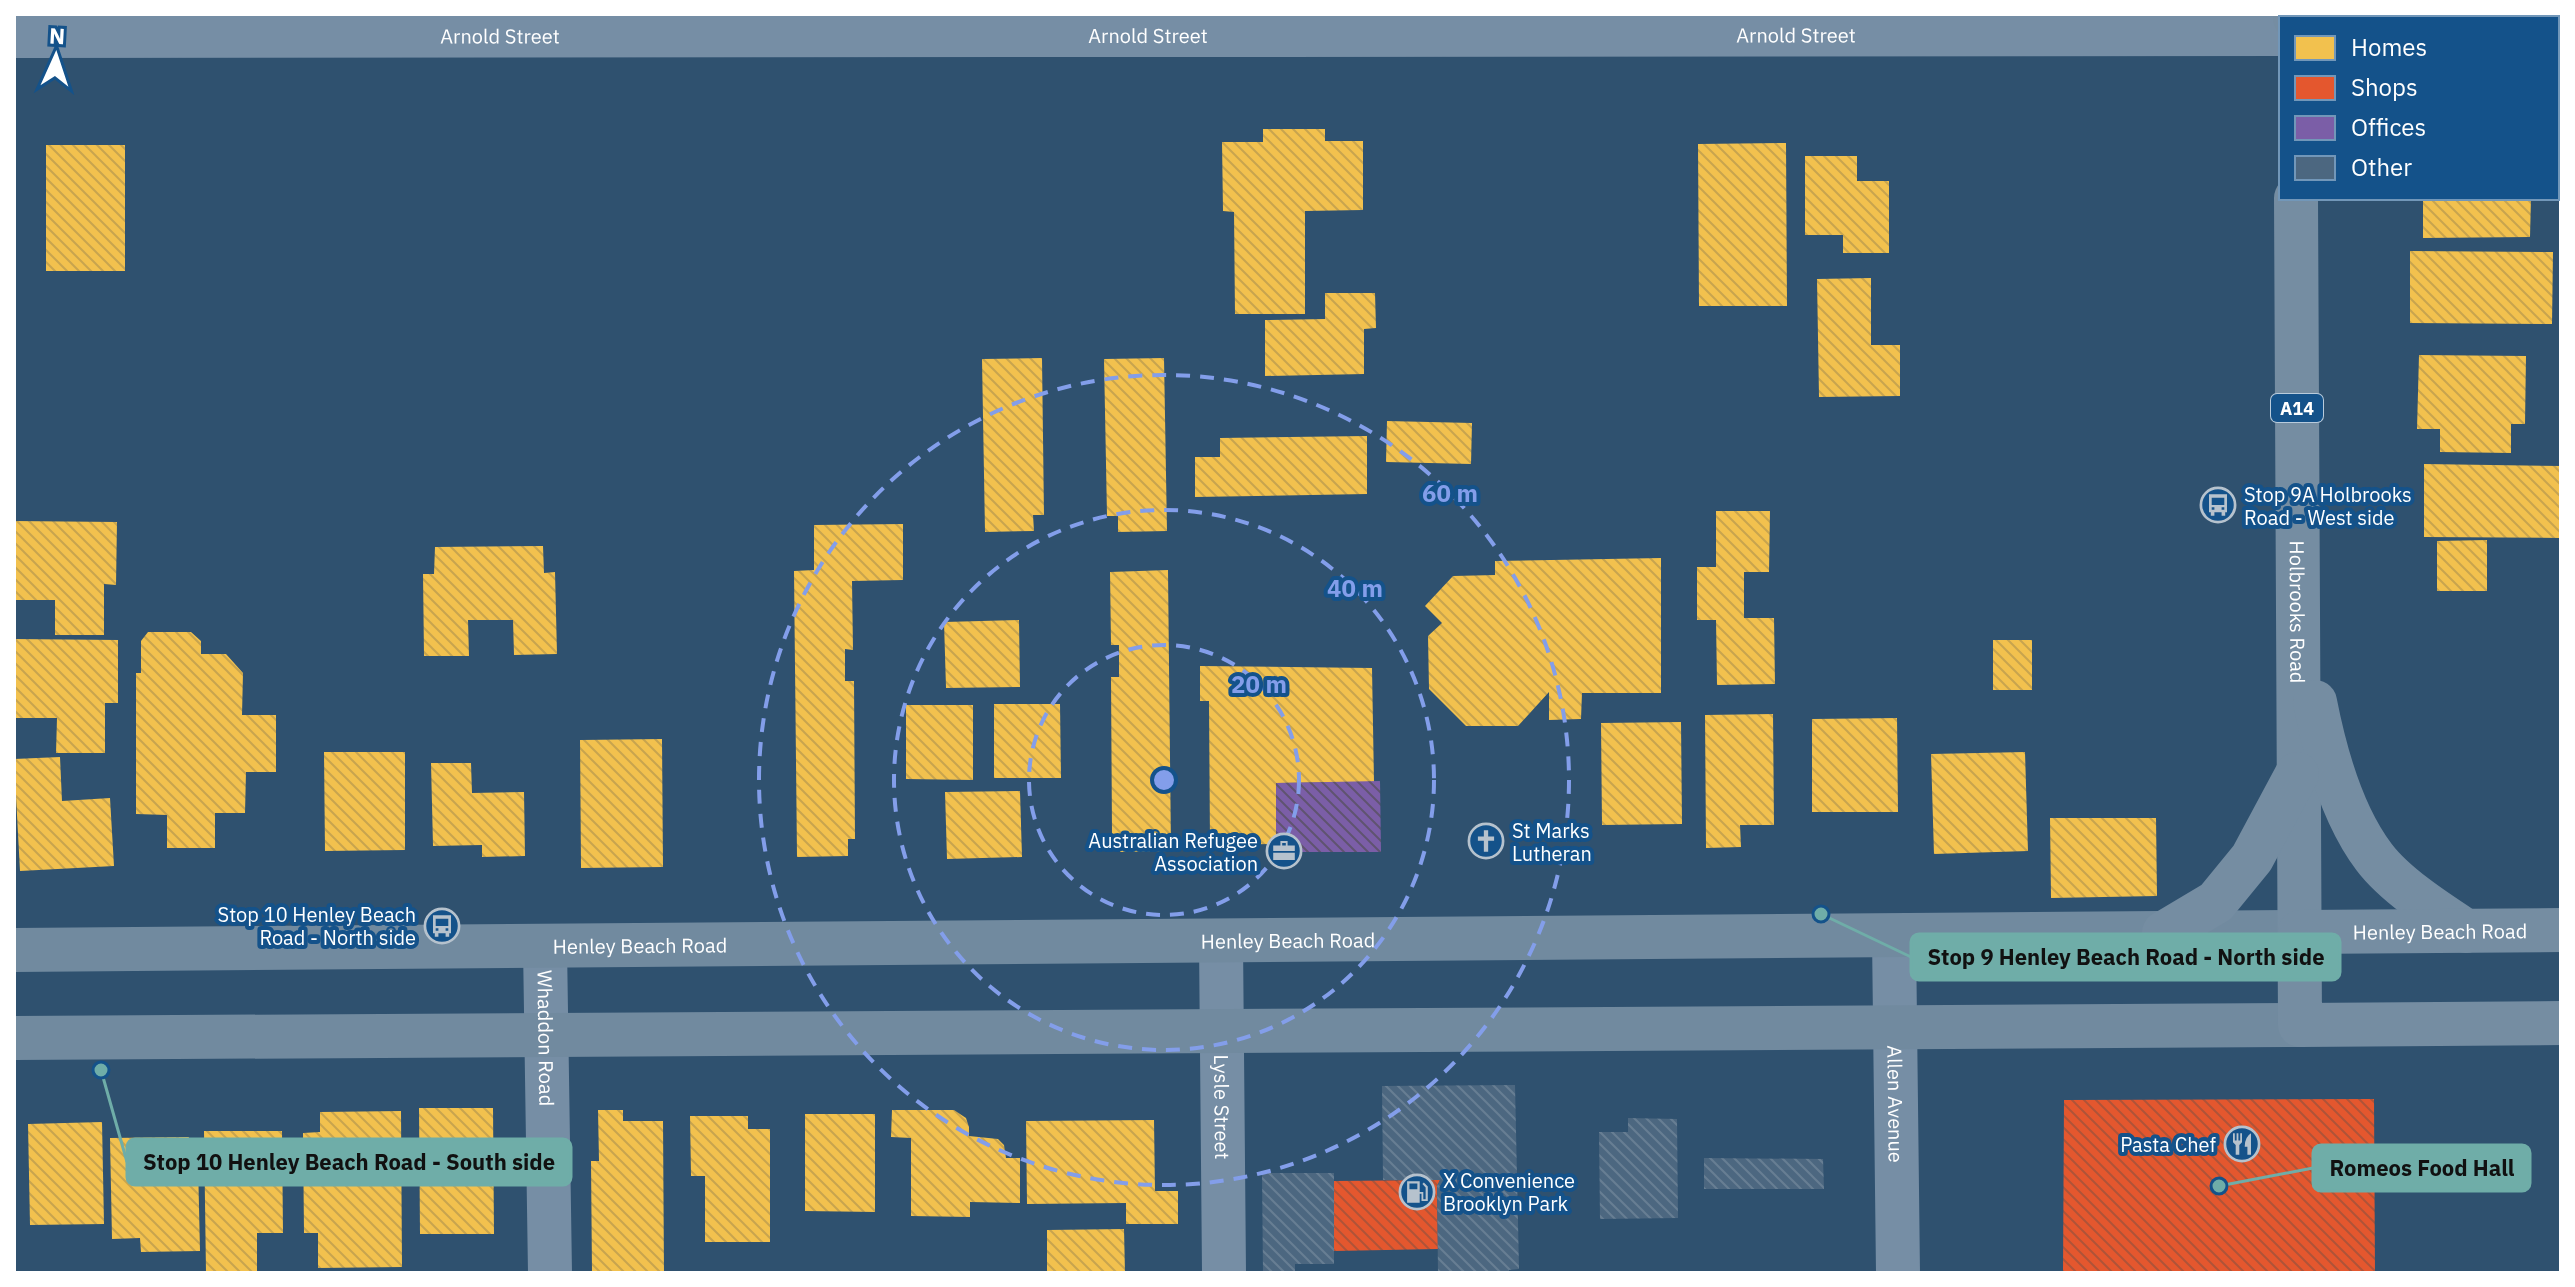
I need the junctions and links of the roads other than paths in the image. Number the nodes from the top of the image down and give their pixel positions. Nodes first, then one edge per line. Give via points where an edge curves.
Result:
1 (2279, 34) edge
2 (14, 36) edge
3 (2296, 200) edge
4 (2298, 617) junction
5 (2299, 771) junction
6 (2561, 930) edge
7 (2466, 931) junction
8 (2300, 932) junction
9 (2164, 933) junction
10 (1894, 936) junction
11 (1221, 941) junction
12 (545, 946) junction
13 (14, 950) edge
14 (2561, 1023) edge
15 (2300, 1025) junction
16 (1895, 1027) junction
17 (1221, 1031) junction
18 (547, 1035) junction
19 (14, 1038) edge
20 (550, 1273) edge
21 (1224, 1273) edge
22 (1898, 1273) edge

1 - 2 street, Arnold Street
3 - 4 main road, Holbrooks Road / A14
4 - 5 main road, Holbrooks Road / A14
4 - 7 main road, A14 via 2323,742 2357,831 2376,860 2429,907
5 - 8 main road, Holbrooks Road / A14
5 - 9 main road via 2252,858 2216,902
6 - 7 main road, Henley Beach Road
7 - 8 main road, Henley Beach Road
8 - 9 main road, Henley Beach Road
8 - 15 main road, Holbrooks Road / A14
9 - 10 main road, Henley Beach Road
10 - 11 main road, Henley Beach Road
10 - 16 street, Allen Avenue
11 - 12 main road, Henley Beach Road
11 - 17 street, Lysle Street
12 - 13 main road, Henley Beach Road
12 - 18 street, Whaddon Road
14 - 15 main road
15 - 16 main road
16 - 17 main road
16 - 22 street, Allen Avenue
17 - 18 main road
17 - 21 street, Lysle Street
18 - 19 main road
18 - 20 street, Whaddon Road

